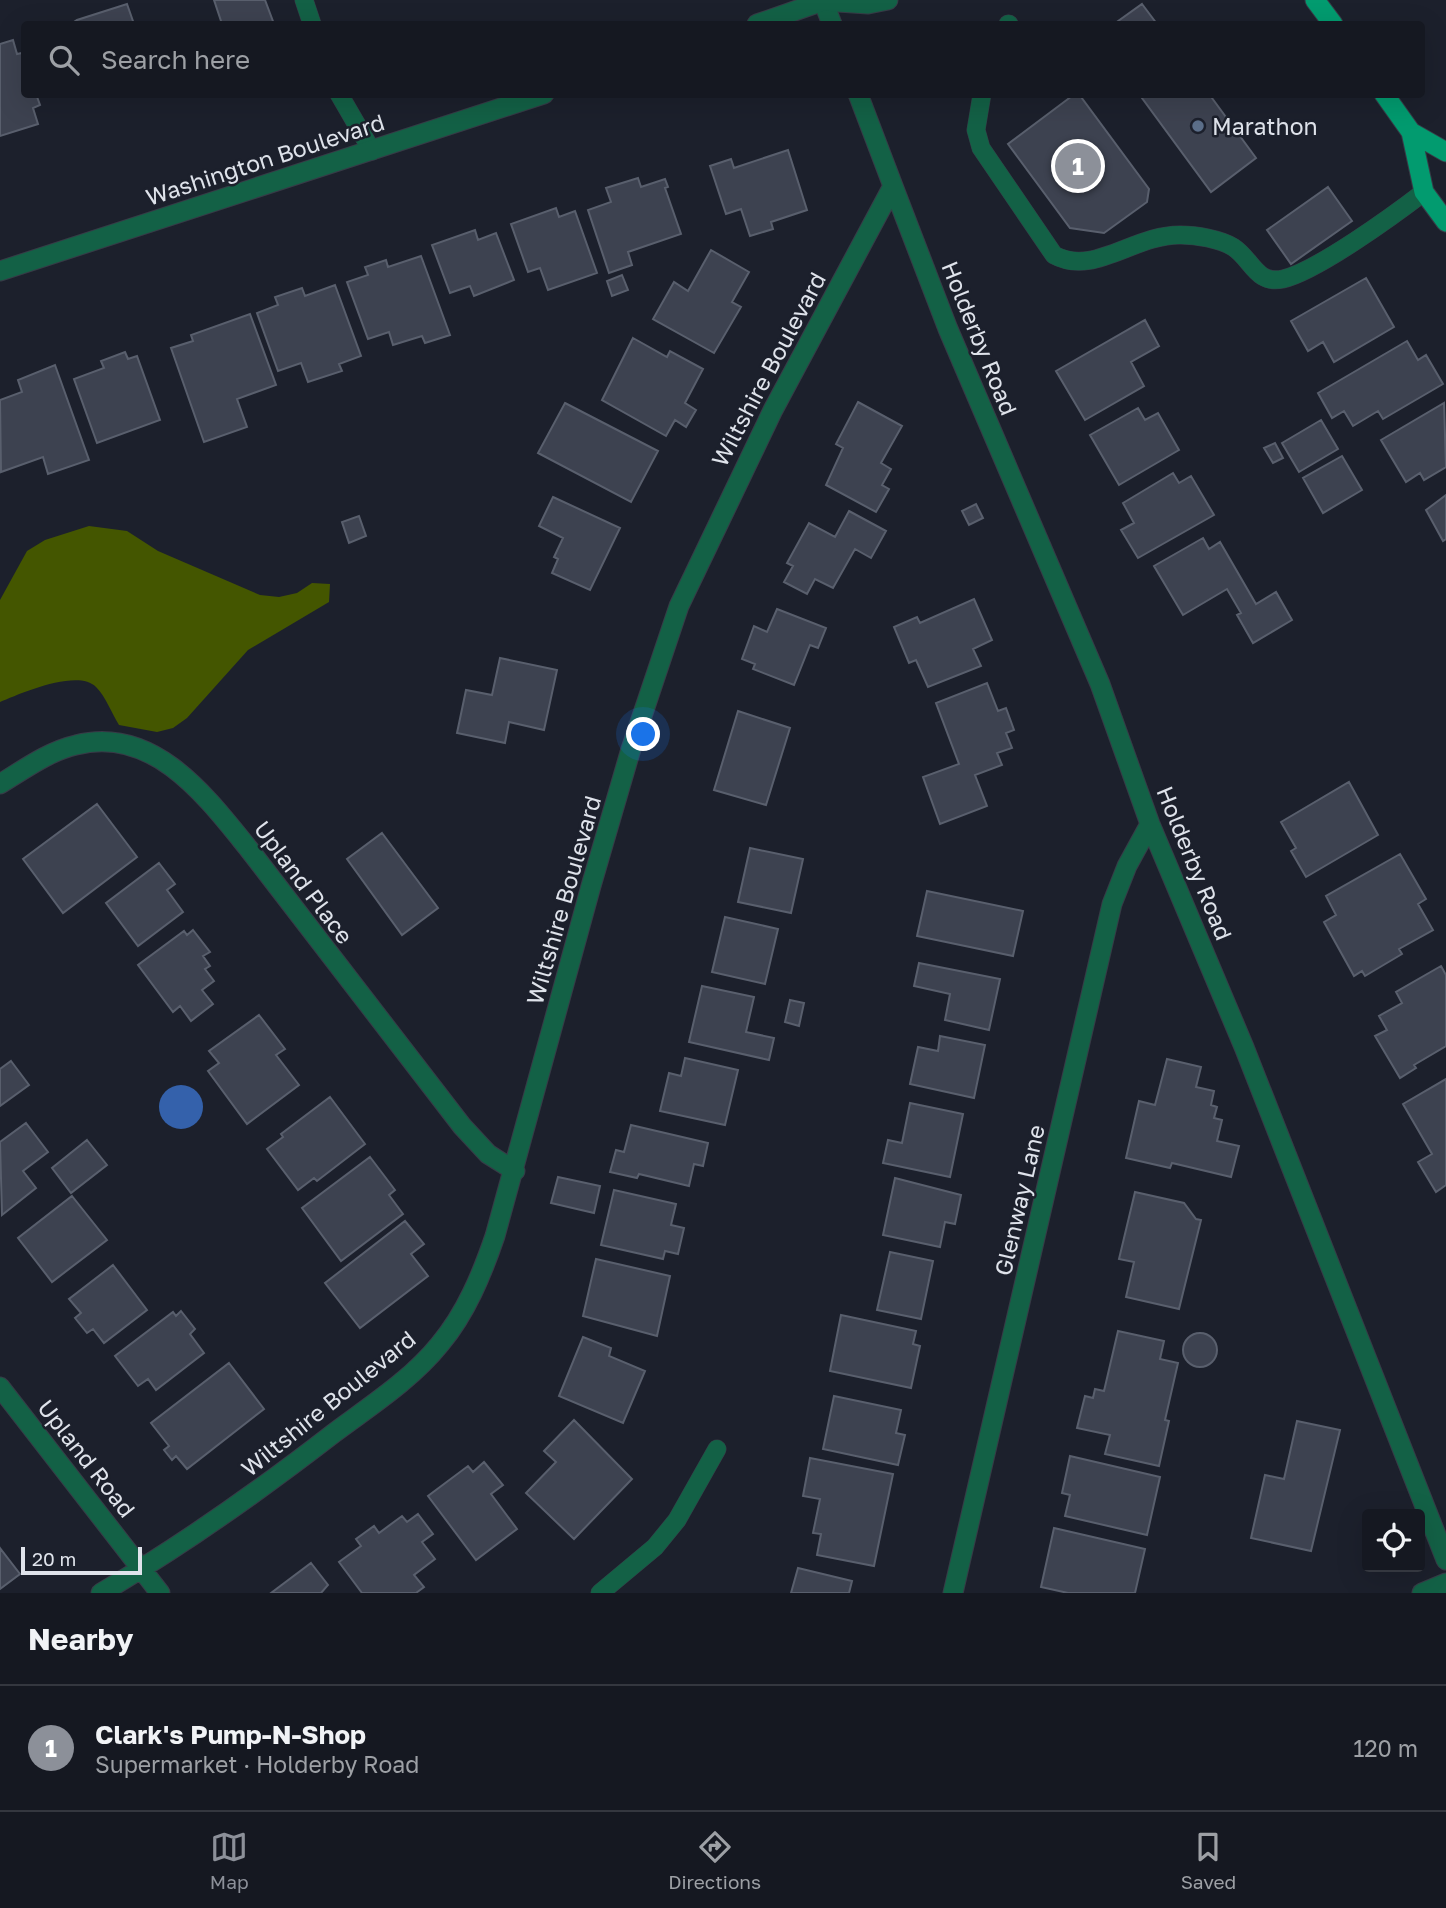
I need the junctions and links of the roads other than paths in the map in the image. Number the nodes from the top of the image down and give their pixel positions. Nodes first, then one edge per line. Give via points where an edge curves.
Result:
1 (304, 0) edge
2 (888, 0) edge
3 (1315, 0) edge
4 (823, 1) edge
5 (311, 21) edge
6 (766, 21) edge
7 (831, 21) edge
8 (1331, 21) edge
9 (341, 98) edge
10 (532, 98) edge
11 (860, 98) edge
12 (981, 98) edge
13 (1387, 98) edge
14 (1411, 132) junction
15 (372, 150) junction
16 (1446, 152) edge
17 (893, 187) junction
18 (1424, 192) junction
19 (1446, 222) edge
20 (0, 271) edge
21 (0, 785) edge
22 (1150, 824) junction
23 (515, 1171) junction
24 (0, 1387) edge
25 (717, 1449) dead end
26 (1446, 1560) edge
27 (143, 1568) junction
28 (1446, 1583) edge
29 (101, 1593) edge
30 (160, 1593) edge
31 (600, 1593) edge
32 (953, 1593) edge
33 (1422, 1593) edge

1 - 5 lane
2 - 4 street via 868,4
3 - 8 main road
4 - 6 street
4 - 7 street
9 - 15 lane
10 - 15 street, Washington Boulevard
11 - 17 street
12 - 18 lane via 976,130 981,148 1054,255 1077,263 1163,235 1196,237 1234,247 1259,275 1272,281 1287,278
13 - 14 main road
14 - 16 main road
14 - 18 main road
15 - 20 street, Washington Boulevard
17 - 22 street, Holderby Road via 976,397 1100,684
17 - 23 street, Wiltshire Boulevard via 761,434 679,606 591,886
18 - 19 main road
21 - 23 street, Upland Place via 75,745 107,742 136,747 163,760 213,806 248,848 462,1126 488,1154
22 - 26 street, Holderby Road via 1244,1047
22 - 32 street, Glenway Lane via 1112,904
23 - 27 street, Wiltshire Boulevard via 482,1274 440,1345 381,1398 252,1496
24 - 27 street, Upland Road
25 - 31 lane via 677,1520 655,1547
27 - 29 street, Wiltshire Boulevard
27 - 30 street, Upland Road
28 - 33 street

